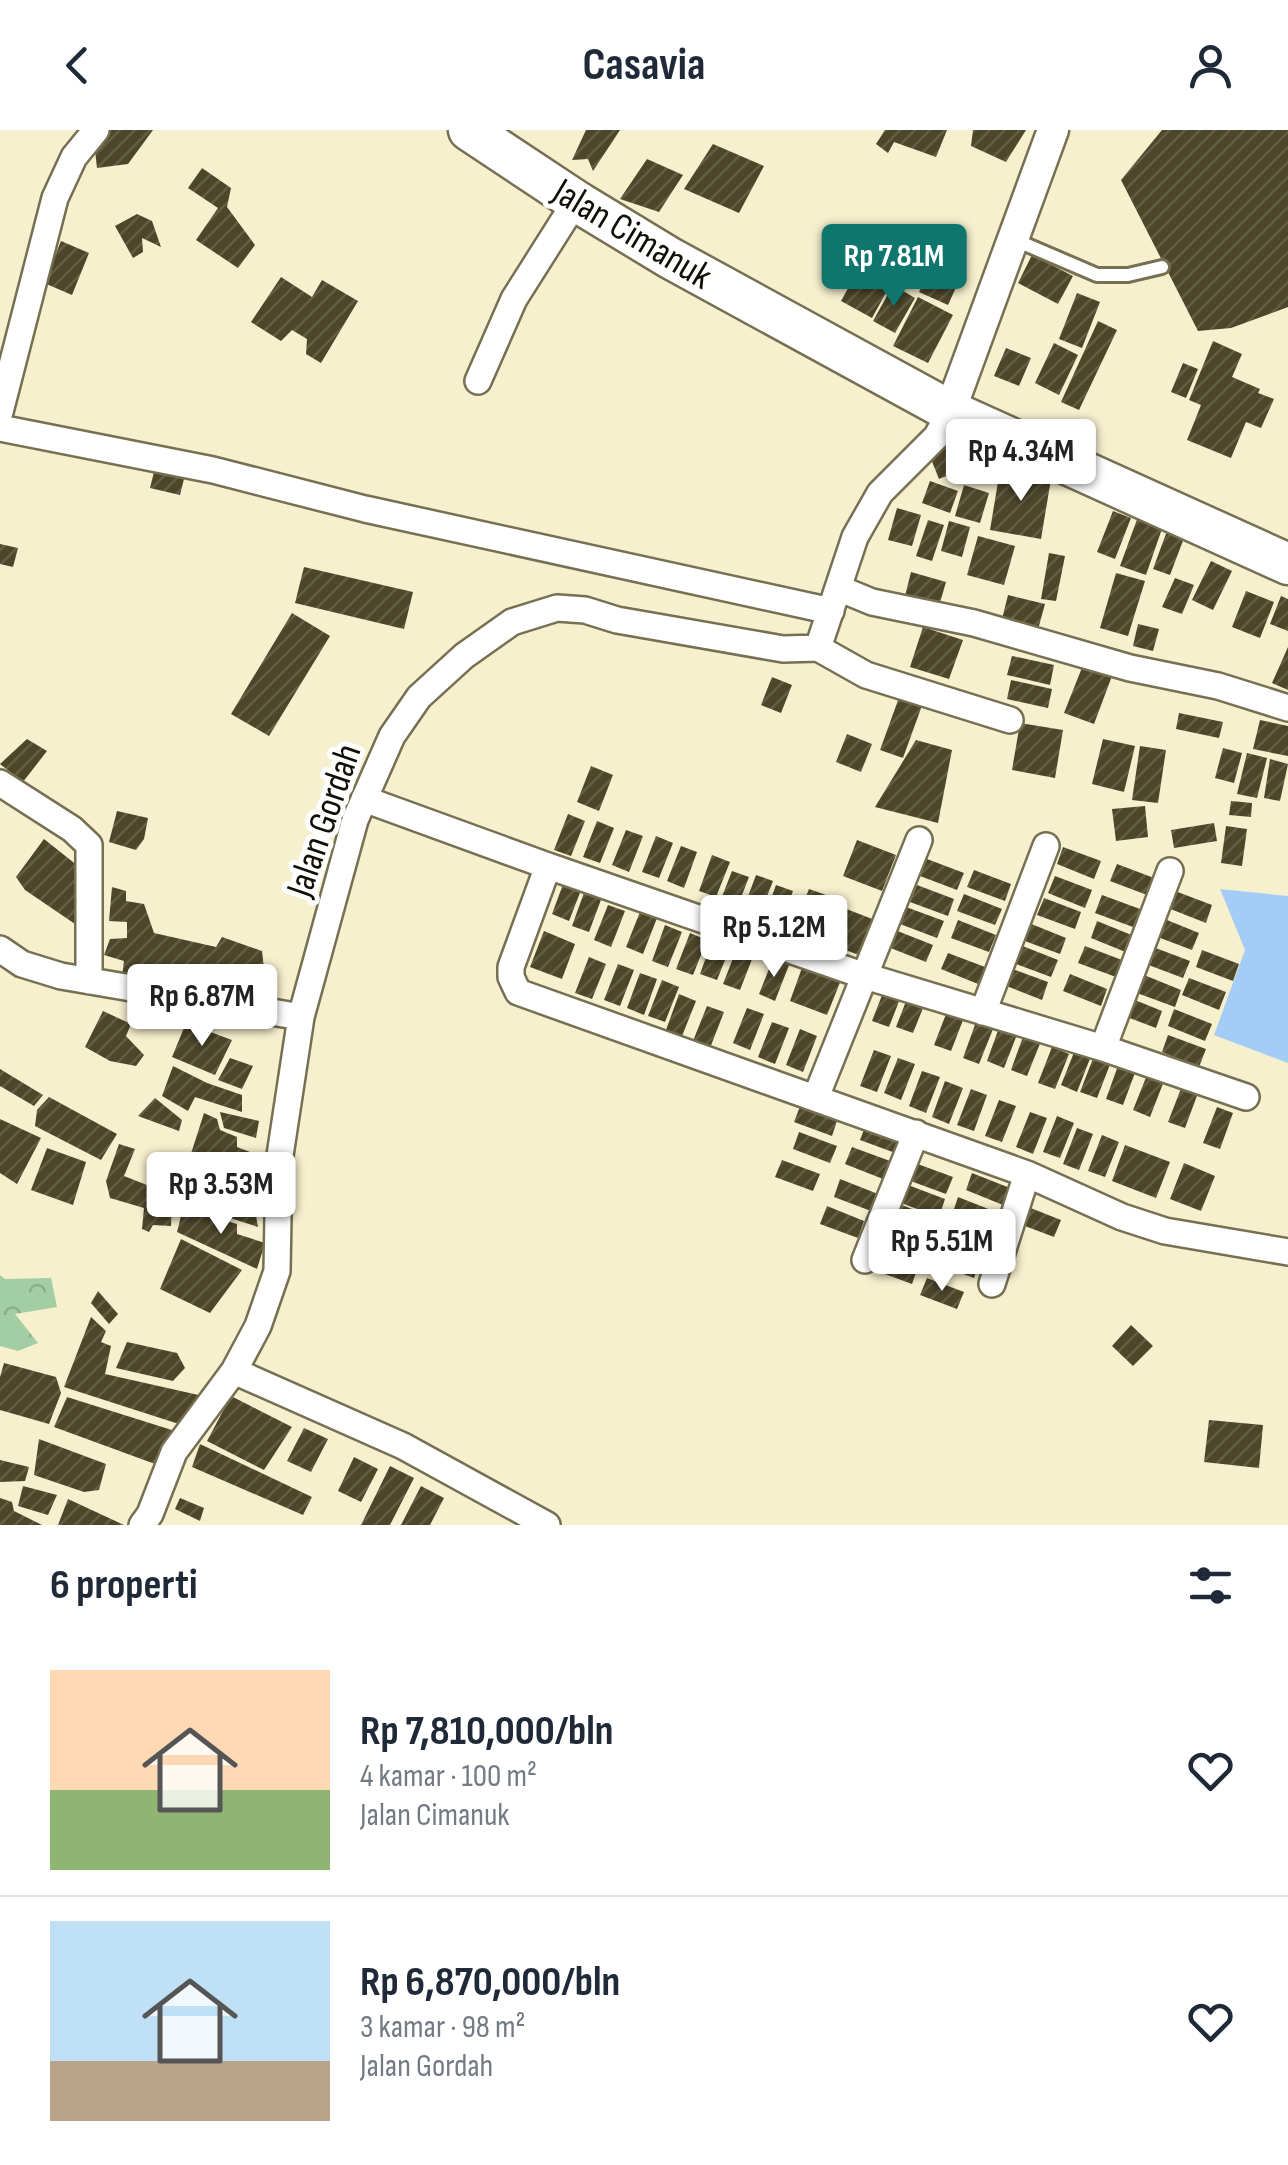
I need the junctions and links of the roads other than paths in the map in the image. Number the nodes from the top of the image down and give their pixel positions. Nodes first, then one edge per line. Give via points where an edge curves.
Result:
1 (96, 130) edge
2 (468, 130) edge
3 (1053, 130) edge
4 (576, 201) junction
5 (1013, 239) junction
6 (1162, 267) dead end
7 (478, 381) dead end
8 (950, 411) junction
9 (0, 412) edge
10 (0, 428) edge
11 (1288, 564) edge
12 (835, 600) junction
13 (818, 648) junction
14 (1288, 708) edge
15 (1010, 720) dead end
16 (0, 783) edge
17 (364, 799) junction
18 (919, 840) dead end
19 (1046, 846) dead end
20 (548, 866) junction
21 (1170, 871) dead end
22 (0, 948) edge
23 (865, 976) junction
24 (90, 981) junction
25 (983, 1012) junction
26 (301, 1017) junction
27 (1103, 1048) junction
28 (816, 1097) junction
29 (1246, 1097) dead end
30 (916, 1134) junction
31 (1027, 1174) junction
32 (1288, 1252) edge
33 (864, 1260) dead end
34 (992, 1284) dead end
35 (234, 1371) junction
36 (142, 1525) edge
37 (547, 1525) edge

1 - 9 street via 74,157 56,198
2 - 4 main road, Jalan Cimanuk
3 - 5 street
4 - 7 street via 514,299
4 - 8 main road, Jalan Cimanuk
5 - 6 lane via 1096,274
5 - 8 street
8 - 11 main road, Jalan Cimanuk
8 - 12 street via 929,446 880,493 855,537
10 - 12 street via 213,470 403,518
12 - 13 street
12 - 14 street via 974,623
13 - 15 street via 866,675
13 - 17 street, Jalan Gordah via 783,649 585,610 540,612 512,622 419,697 392,736
16 - 24 street via 88,845
17 - 20 street
17 - 26 street, Jalan Gordah
18 - 23 street
19 - 25 street
20 - 23 street
20 - 28 street via 510,968 518,992
21 - 27 street
22 - 24 street via 22,964
23 - 25 street
23 - 28 street
24 - 26 street
25 - 27 street
26 - 35 street, Jalan Gordah via 280,1162 277,1271
27 - 29 street
28 - 30 street
30 - 31 street
30 - 33 street
31 - 32 street via 1165,1231
31 - 34 street
35 - 36 street, Jalan Gordah via 174,1452
35 - 37 street via 403,1446

